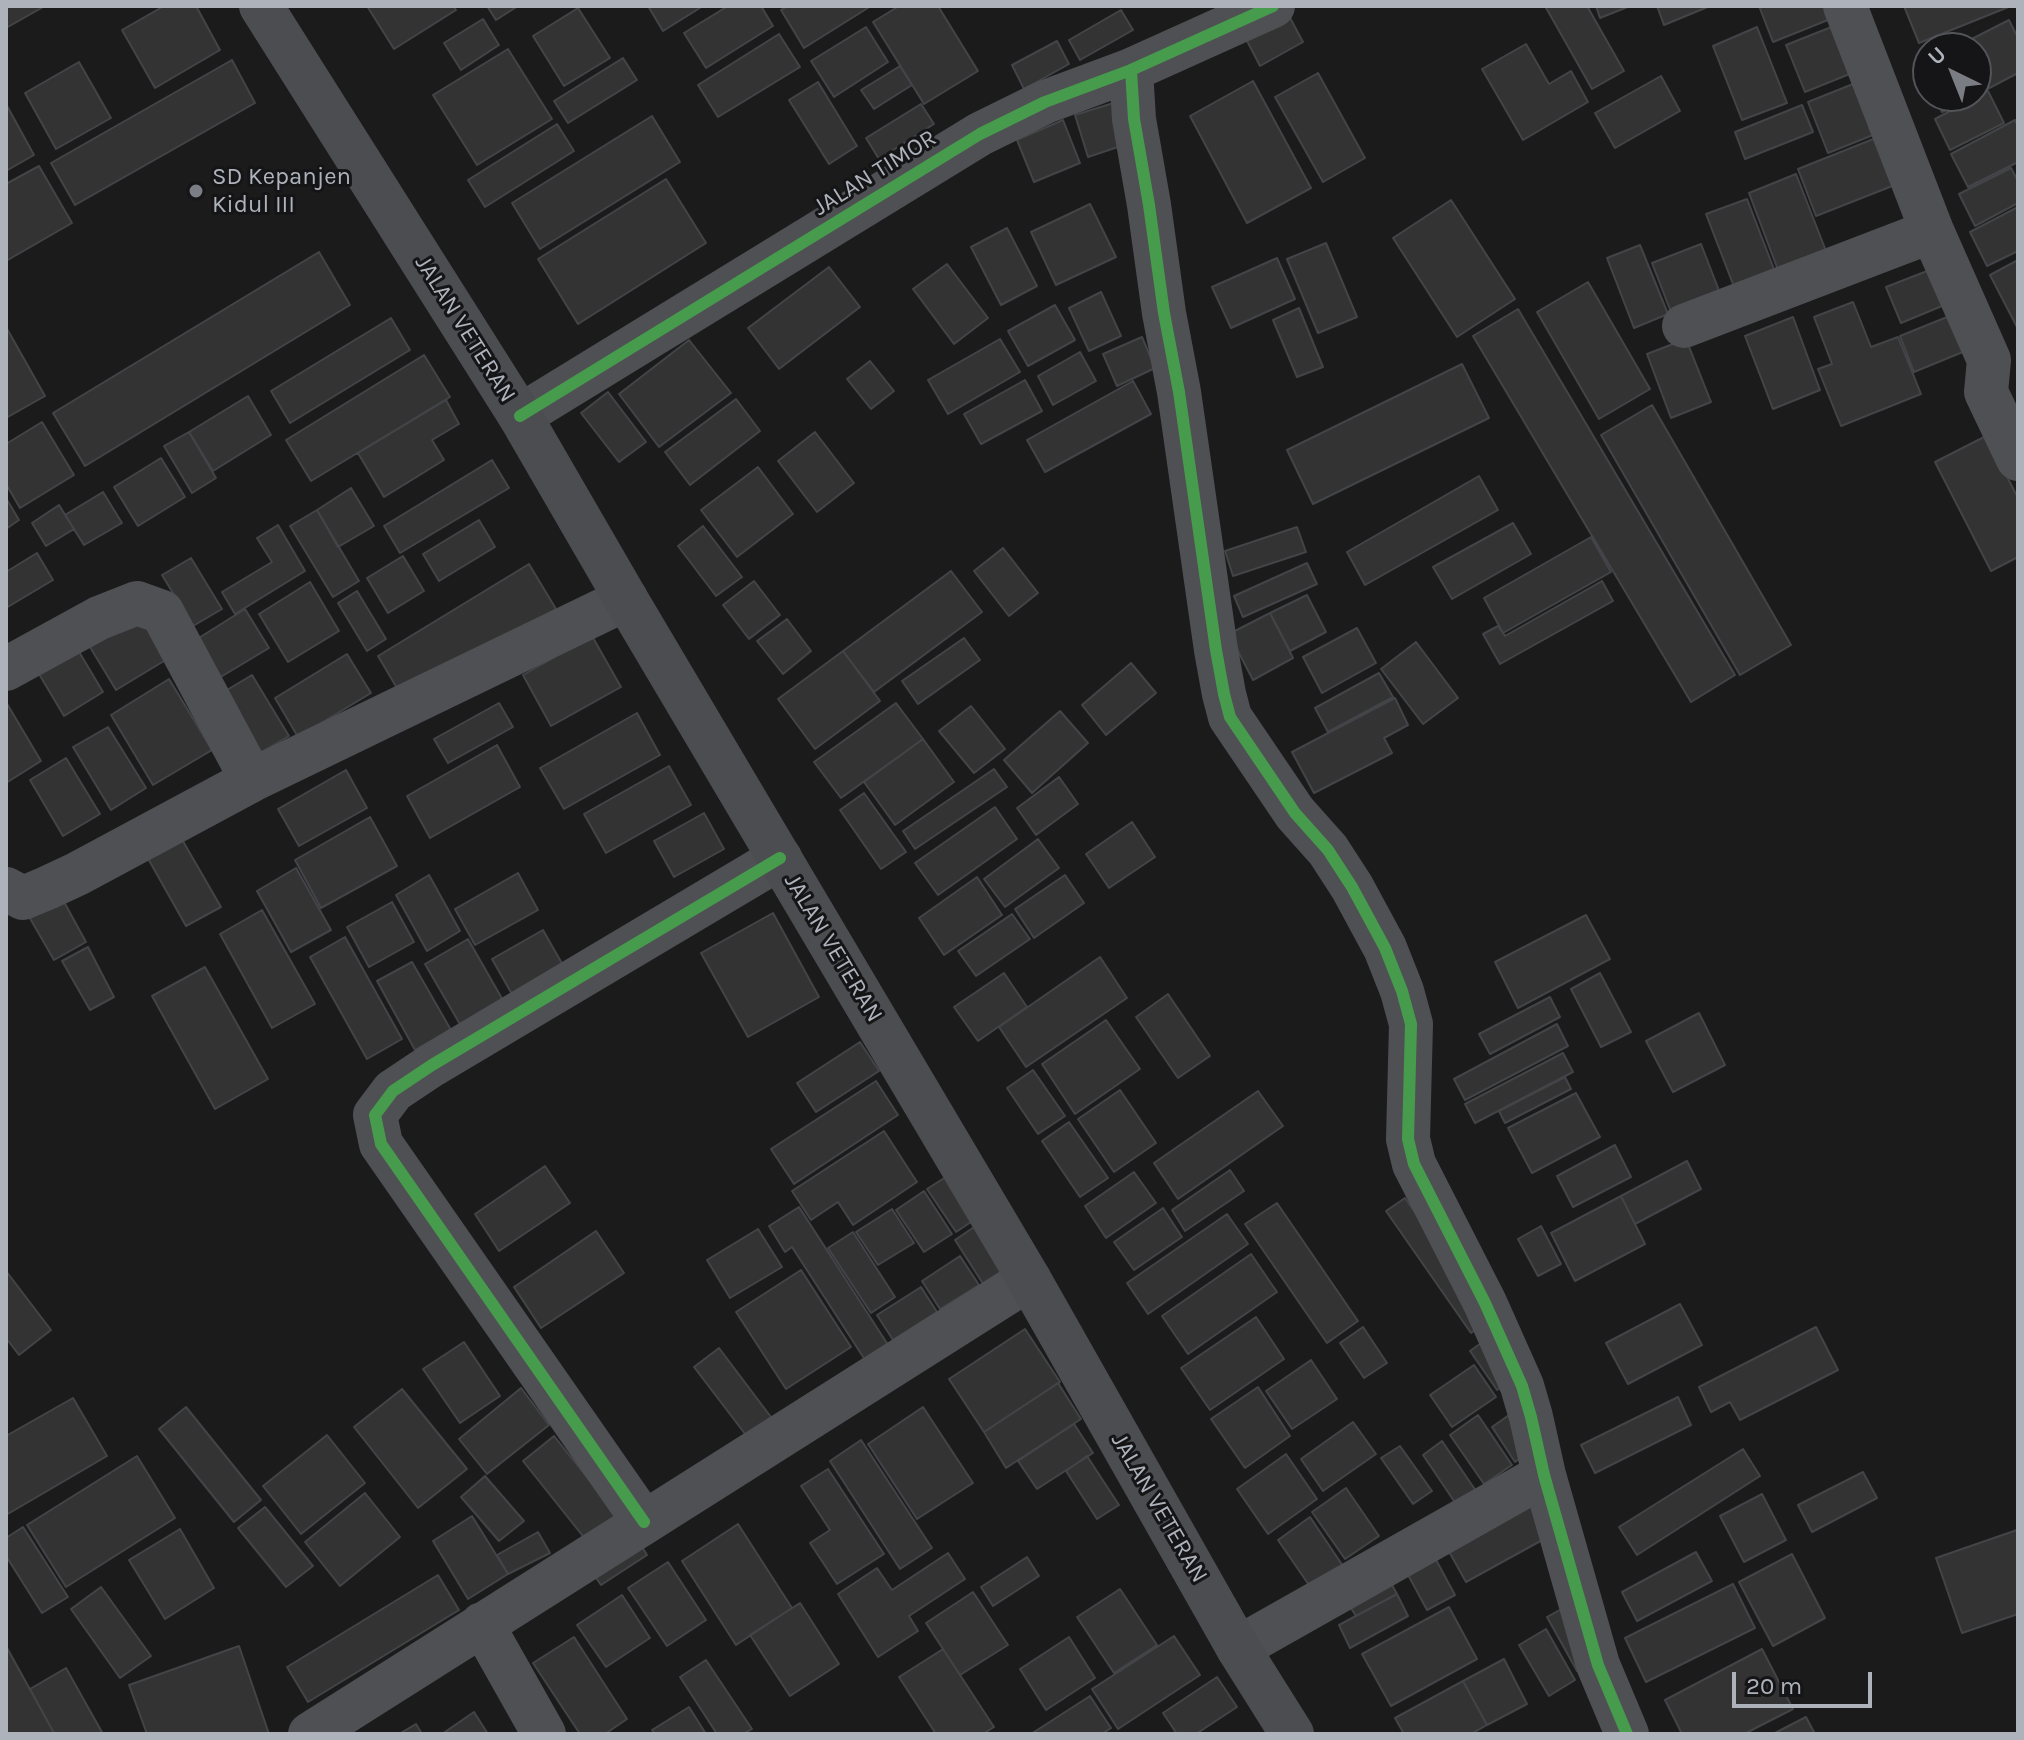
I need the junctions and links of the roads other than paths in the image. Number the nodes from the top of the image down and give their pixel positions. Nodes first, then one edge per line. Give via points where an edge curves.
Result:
1 (261, 6) edge
2 (1273, 6) edge
3 (1845, 6) edge
4 (1124, 73) junction
5 (1932, 231) junction
6 (1684, 326) dead end
7 (2003, 354) edge
8 (520, 416) junction
9 (2018, 459) edge
10 (626, 599) junction
11 (6, 669) edge
12 (252, 780) junction
13 (780, 858) junction
14 (6, 889) edge
15 (1029, 1279) junction
16 (1529, 1483) junction
17 (644, 1522) junction
18 (482, 1624) junction
19 (1238, 1648) junction
20 (1620, 1731) edge
21 (310, 1734) edge
22 (544, 1734) edge
23 (1292, 1734) edge

1 - 8 main road, JALAN VETERAN
2 - 4 street, JALAN TIMOR
3 - 5 street
4 - 8 street, JALAN TIMOR via 1045,102 980,134
4 - 16 street via 1230,717 1352,887 1402,991 1411,1024 1408,1139 1414,1164 1522,1386 1531,1417
5 - 6 street
5 - 7 street
7 - 9 street via 1986,392
8 - 10 main road, JALAN VETERAN
10 - 12 street
10 - 13 main road, JALAN VETERAN
11 - 12 street via 137,603 162,612
12 - 14 street via 47,888 23,898
13 - 15 main road, JALAN VETERAN
13 - 17 street via 432,1065 393,1091 375,1115 381,1144
15 - 17 street
15 - 19 main road, JALAN VETERAN
16 - 19 street
16 - 20 street
17 - 18 street
18 - 21 street
18 - 22 street
19 - 23 main road, JALAN VETERAN

